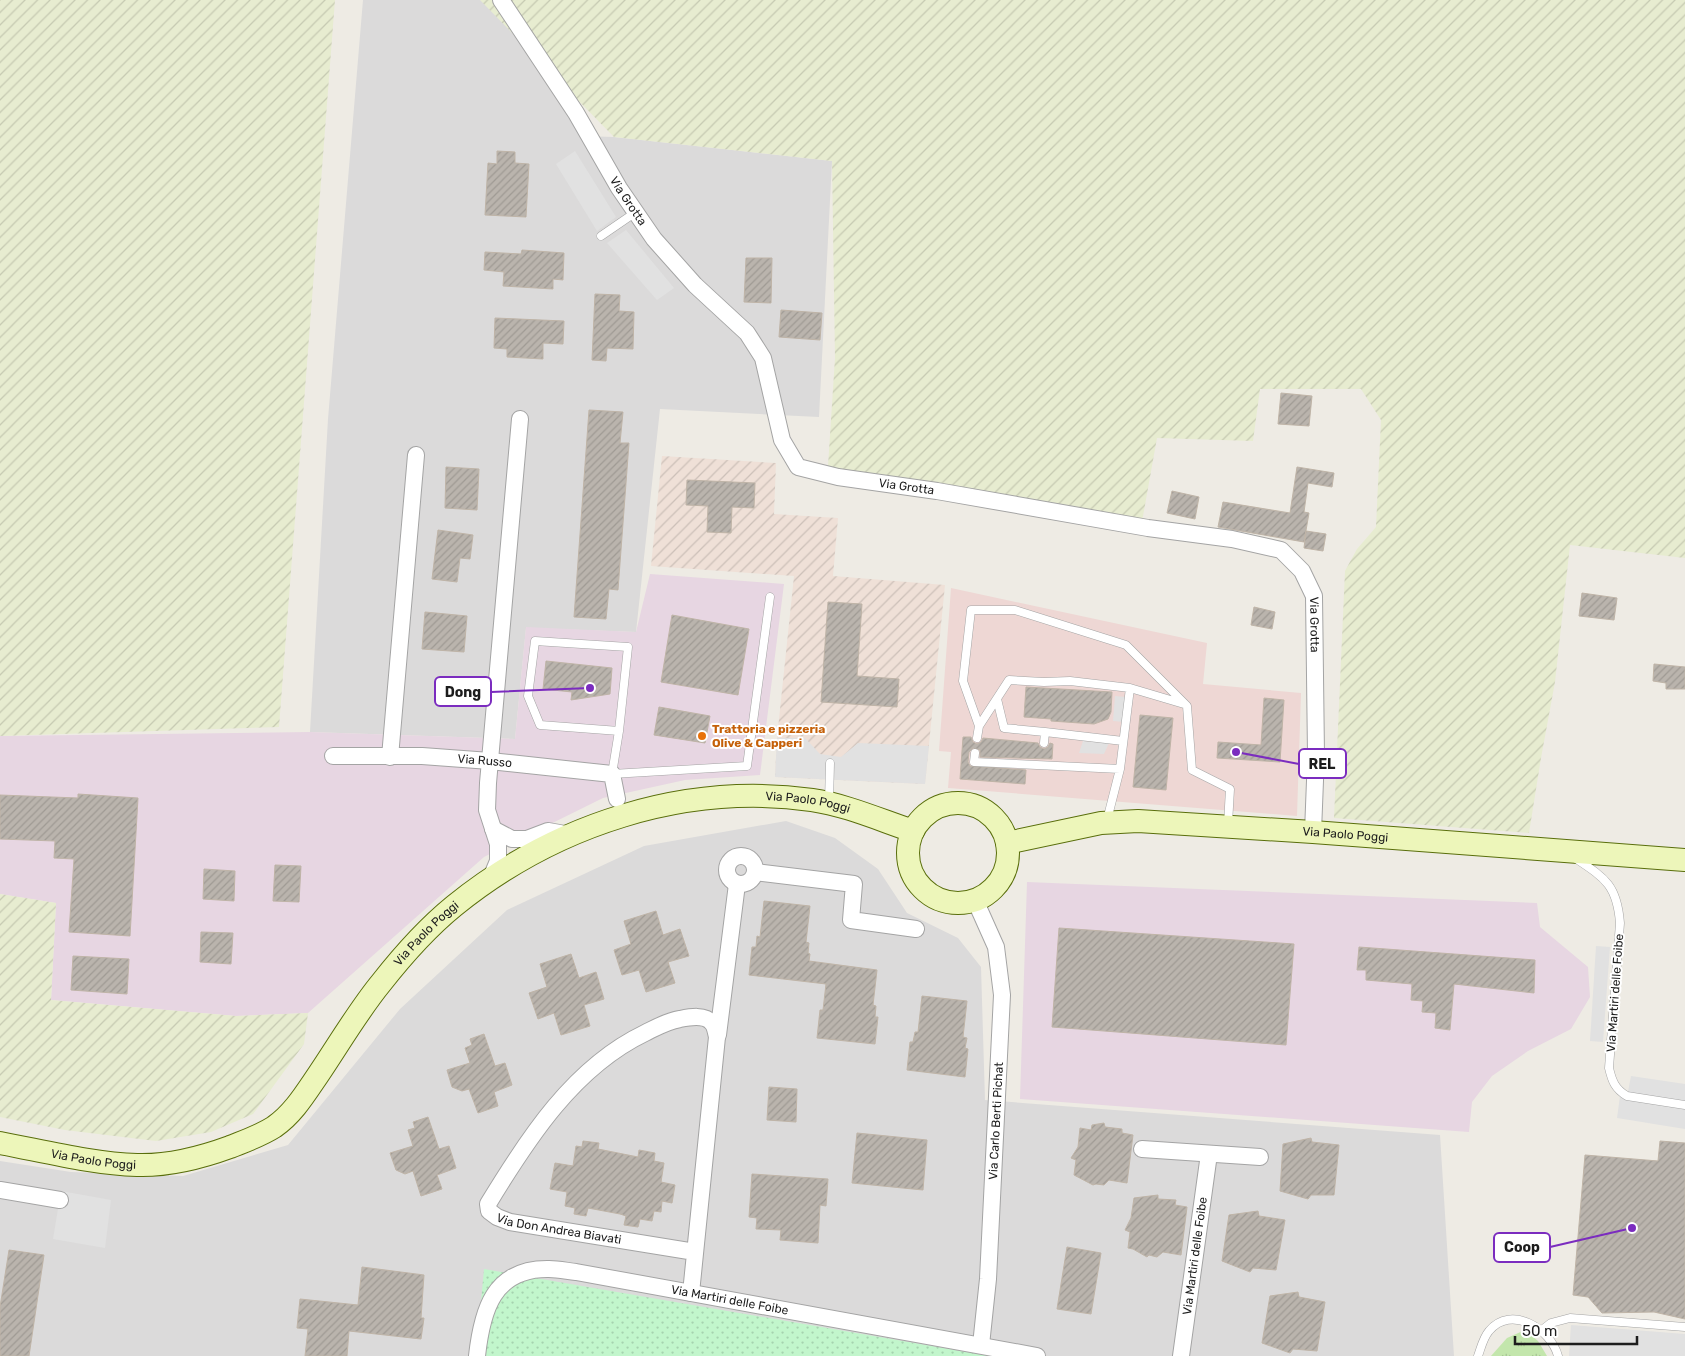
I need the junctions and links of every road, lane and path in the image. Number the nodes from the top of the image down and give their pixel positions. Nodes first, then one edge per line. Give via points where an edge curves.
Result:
1 (501, 0) edge
2 (636, 212) junction
3 (601, 236) dead end
4 (520, 419) dead end
5 (416, 455) dead end
6 (770, 597) dead end
7 (1130, 688) junction
8 (997, 699) junction
9 (1185, 705) junction
10 (980, 726) junction
11 (619, 732) junction
12 (1045, 732) junction
13 (977, 738) dead end
14 (1123, 741) junction
15 (1044, 743) dead end
16 (975, 753) dead end
17 (332, 756) dead end
18 (390, 757) junction
19 (490, 760) junction
20 (830, 763) dead end
21 (1120, 769) junction
22 (612, 774) junction
23 (616, 799) dead end
24 (829, 804) junction
25 (1106, 823) junction
26 (1228, 826) junction
27 (493, 829) junction
28 (913, 831) junction
29 (1313, 832) junction
30 (571, 835) junction
31 (1008, 843) junction
32 (1562, 850) junction
33 (1685, 860) edge
34 (755, 872) junction
35 (490, 880) junction
36 (737, 884) junction
37 (975, 900) junction
38 (916, 929) dead end
39 (717, 1037) junction
40 (1685, 1105) edge
41 (0, 1143) edge
42 (1142, 1149) dead end
43 (1208, 1154) junction
44 (1260, 1157) dead end
45 (0, 1190) edge
46 (60, 1200) dead end
47 (696, 1252) junction
48 (691, 1293) junction
49 (1685, 1327) edge
50 (1542, 1330) junction
51 (980, 1346) junction
52 (476, 1356) edge
53 (1037, 1356) edge
54 (1181, 1356) edge
55 (1478, 1356) edge
56 (1558, 1356) edge

1 - 2 street, Via Grotta via 576,113
2 - 3 lane
2 - 29 street, Via Grotta via 654,239 695,285 747,333 763,358 782,440 798,467 838,477 1232,539 1281,550 1302,571 1314,596 1316,755
4 - 19 street
5 - 18 street
6 - 22 lane via 747,766
7 - 8 lane via 1070,681 1009,680
7 - 9 lane
7 - 14 lane
8 - 10 lane
8 - 12 lane via 1004,728
9 - 10 lane via 1126,645 1015,610 971,610 964,681
9 - 26 lane via 1192,770 1230,789
10 - 13 lane
11 - 11 lane via 628,647 535,641 528,696 540,725
11 - 22 lane
12 - 14 lane
12 - 15 lane
14 - 21 lane
16 - 21 lane via 974,762 1043,762
17 - 18 street, Via Russo
18 - 19 street, Via Russo
19 - 22 street, Via Russo
19 - 27 street via 487,810
20 - 24 lane
21 - 25 lane
22 - 23 street
24 - 28 main road, Via Paolo Poggi
24 - 30 main road, Via Paolo Poggi via 781,796 712,797 633,812
25 - 26 main road, Via Paolo Poggi via 1138,820
25 - 31 main road, Via Paolo Poggi
26 - 29 main road, Via Paolo Poggi
27 - 30 street via 512,839 527,839 548,830
27 - 35 street via 498,844 498,861
28 - 31 main road via 937,807 959,803 976,806 990,814
28 - 37 main road via 909,864 927,892 942,900 958,903
29 - 32 main road, Via Paolo Poggi
30 - 35 main road, Via Paolo Poggi
31 - 37 main road via 1002,878 995,888
32 - 33 main road, Via Paolo Poggi
32 - 40 lane, Via Martiri delle Foibe via 1602,877 1614,892 1618,908 1620,923 1609,1068 1612,1081 1627,1096
34 - 36 street via 749,882
34 - 36 street via 748,858 735,857 728,863 727,872 731,881
34 - 38 street via 854,884 851,920
35 - 41 main road, Via Paolo Poggi via 453,906 399,961 377,988 299,1104 272,1128 199,1158 139,1165 115,1164
36 - 39 street
37 - 51 street, Via Carlo Berti Pichat via 996,946 1002,995 988,1278
39 - 47 street
39 - 47 street, Via Don Andrea Biavati via 713,1023 705,1017 689,1017 669,1021 629,1040 593,1067 560,1101 531,1138 488,1204 489,1211 510,1222
42 - 43 street
43 - 44 street
43 - 54 street, Via Martiri delle Foibe
45 - 46 street
47 - 48 street
48 - 51 street, Via Martiri delle Foibe
48 - 52 street, Via Martiri delle Foibe via 576,1272 548,1269 525,1272 510,1279 491,1298 479,1333
49 - 50 lane via 1570,1318 1551,1323
50 - 55 lane via 1517,1320 1497,1324 1484,1337
50 - 56 lane
51 - 53 street, Via Martiri delle Foibe

